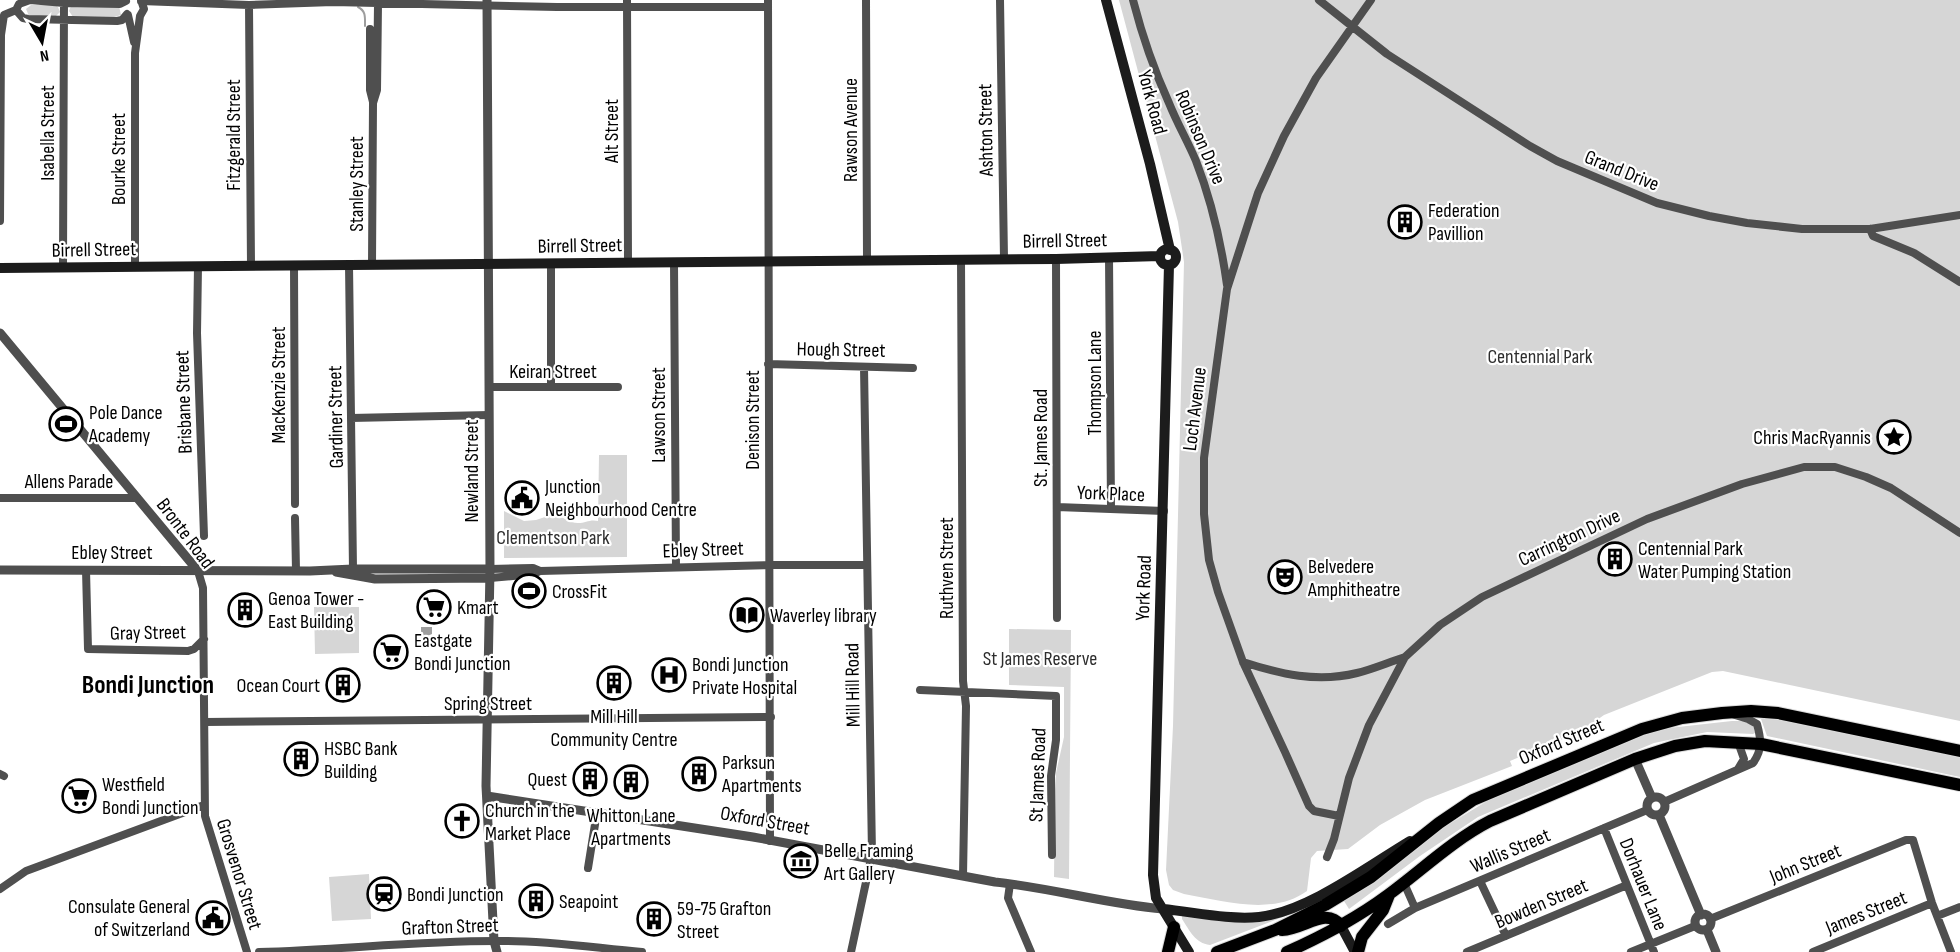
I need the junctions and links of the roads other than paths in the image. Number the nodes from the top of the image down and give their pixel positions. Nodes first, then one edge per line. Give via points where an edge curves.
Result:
1 (141, 0) edge
2 (866, 0) edge
3 (1000, 0) edge
4 (1106, 0) edge
5 (1133, 0) edge
6 (1319, 0) edge
7 (1371, 0) edge
8 (127, 1) edge
9 (333, 1) edge
10 (64, 2) edge
11 (487, 3) edge
12 (627, 3) edge
13 (378, 4) junction
14 (768, 4) edge
15 (249, 5) junction
16 (16, 10) junction
17 (128, 15) junction
18 (140, 16) junction
19 (64, 21) junction
20 (1352, 26) junction
21 (370, 29) dead end
22 (135, 53) junction
23 (373, 103) junction
24 (1960, 215) edge
25 (0, 221) edge
26 (1870, 229) junction
27 (1170, 250) junction
28 (1160, 256) junction
29 (1109, 257) junction
30 (1004, 259) junction
31 (1056, 259) junction
32 (769, 260) junction
33 (867, 260) junction
34 (961, 260) junction
35 (674, 262) junction
36 (627, 263) junction
37 (488, 264) junction
38 (551, 264) junction
39 (251, 265) junction
40 (294, 265) junction
41 (349, 265) junction
42 (372, 265) junction
43 (1169, 265) junction
44 (0, 266) edge
45 (135, 266) junction
46 (198, 266) junction
47 (63, 267) junction
48 (1960, 282) edge
49 (1227, 289) junction
50 (0, 333) edge
51 (768, 364) junction
52 (864, 367) junction
53 (913, 368) dead end
54 (489, 387) junction
55 (551, 387) junction
56 (618, 387) dead end
57 (489, 415) junction
58 (351, 418) junction
59 (0, 498) edge
60 (137, 498) junction
61 (295, 504) dead end
62 (1057, 507) junction
63 (1111, 508) junction
64 (1164, 511) junction
65 (295, 518) dead end
66 (1960, 533) edge
67 (204, 536) dead end
68 (770, 565) junction
69 (867, 565) junction
70 (676, 567) junction
71 (353, 569) junction
72 (0, 570) edge
73 (86, 570) junction
74 (198, 571) junction
75 (296, 571) junction
76 (331, 571) junction
77 (490, 573) junction
78 (1057, 618) dead end
79 (204, 639) junction
80 (1405, 657) junction
81 (1243, 662) junction
82 (920, 690) dead end
83 (964, 692) junction
84 (1722, 713) junction
85 (771, 717) junction
86 (487, 719) junction
87 (205, 722) junction
88 (1737, 741) junction
89 (1761, 744) junction
90 (1960, 752) edge
91 (1635, 759) junction
92 (1737, 770) junction
93 (1960, 785) edge
94 (487, 796) junction
95 (1652, 798) junction
96 (1664, 802) junction
97 (204, 805) junction
98 (1647, 810) junction
99 (597, 812) junction
100 (1659, 815) junction
101 (1339, 816) junction
102 (1439, 823) junction
103 (1604, 828) junction
104 (770, 841) junction
105 (1052, 855) dead end
106 (1327, 857) dead end
107 (871, 858) junction
108 (588, 868) dead end
109 (963, 876) junction
110 (1480, 881) junction
111 (1404, 882) junction
112 (1010, 884) junction
113 (1627, 885) junction
114 (0, 889) edge
115 (1389, 895) junction
116 (1932, 903) junction
117 (1960, 907) edge
118 (1415, 908) junction
119 (1163, 909) junction
120 (1701, 915) junction
121 (1937, 916) junction
122 (1710, 919) junction
123 (1388, 924) dead end
124 (1341, 926) junction
125 (1695, 926) junction
126 (1174, 927) junction
127 (1275, 930) junction
128 (1707, 930) junction
129 (1506, 936) junction
130 (494, 941) junction
131 (1652, 948) edge
132 (575, 949) edge
133 (247, 952) edge
134 (259, 952) edge
135 (491, 952) edge
136 (497, 952) edge
137 (642, 952) edge
138 (851, 952) edge
139 (1031, 952) edge
140 (1168, 952) edge
141 (1189, 952) edge
142 (1217, 952) edge
143 (1287, 952) edge
144 (1357, 952) edge
145 (1467, 952) edge
146 (1631, 952) edge
147 (1716, 952) edge
148 (1813, 952) edge
149 (1951, 952) edge

1 - 15 street
1 - 18 street, Bourke Street via 144,9
2 - 33 street, Rawson Avenue
3 - 30 street, Ashton Street
4 - 27 main road, York Road
5 - 49 street, Robinson Drive via 1140,30 1212,207
6 - 20 street, Grand Drive
7 - 20 street, Loch Avenue
8 - 10 street
8 - 17 street, Bourke Street via 124,9
9 - 13 street
9 - 15 street
10 - 16 street via 30,0 19,4
10 - 19 street, Isabella Street
11 - 12 street
11 - 13 street
11 - 37 street, Newland Street
12 - 14 street
12 - 36 street, Alt Street
13 - 23 street, Stanley Street via 377,90
14 - 32 street, Denison Street
15 - 39 street, Fitzgerald Street
16 - 19 street via 22,18
16 - 25 street via 4,15 1,35
17 - 18 street
17 - 19 street via 117,21
17 - 22 street, Bourke Street
18 - 22 street, Bourke Street
19 - 47 street, Isabella Street
20 - 26 street, Grand Drive via 1387,54 1530,146 1646,199 1747,223 1802,229
20 - 49 street, Loch Avenue via 1316,78 1284,136 1258,193
21 - 23 street, Stanley Street
22 - 45 street, Bourke Street
23 - 42 street, Stanley Street
24 - 26 street, Grand Drive
26 - 48 street via 1873,236 1914,253
27 - 28 main road via 1163,250
27 - 43 main road via 1176,258
28 - 29 main road, Birrell Street
28 - 43 main road via 1162,263
29 - 31 main road, Birrell Street
29 - 63 street, Thompson Lane
30 - 31 main road, Birrell Street
30 - 34 main road, Birrell Street
31 - 62 street, St. James Road
32 - 33 main road, Birrell Street
32 - 35 main road, Birrell Street
32 - 51 street, Denison Street
33 - 34 main road, Birrell Street
34 - 83 street, Ruthven Street
35 - 36 main road, Birrell Street
35 - 70 street, Lawson Street
36 - 38 main road, Birrell Street
37 - 38 main road, Birrell Street
37 - 42 main road, Birrell Street
37 - 54 street, Newland Street
38 - 55 street
39 - 40 main road, Birrell Street
39 - 46 main road, Birrell Street
40 - 41 main road, Birrell Street
40 - 61 street, MacKenzie Street
41 - 42 main road, Birrell Street
41 - 58 street, Gardiner Street
43 - 64 main road, York Road
44 - 47 main road, Birrell Street
45 - 46 main road, Birrell Street
45 - 47 main road, Birrell Street
46 - 67 street, Brisbane Street
49 - 81 street, Loch Avenue via 1203,458 1204,514 1209,560
50 - 60 street, Bronte Road
51 - 52 street, Hough Street
51 - 68 street, Denison Street
52 - 53 street, Hough Street
52 - 69 street, Mill Hill Road
54 - 55 street, Keiran Street
54 - 57 street, Newland Street
55 - 56 street, Keiran Street
57 - 58 street
57 - 77 street, Newland Street
58 - 71 street, Gardiner Street
59 - 60 street, Allens Parade
60 - 74 street, Bronte Road
62 - 63 street, York Place
62 - 78 street, St. James Road
63 - 64 street, York Place
64 - 119 main road, York Road via 1154,875 1156,897
65 - 75 street
66 - 80 street, Carrington Drive via 1891,488 1858,473 1818,466 1791,470 1701,497 1647,519 1482,597
68 - 69 street, Ebley Street
68 - 70 street, Ebley Street
68 - 85 street, Denison Street
69 - 107 street, Mill Hill Road
70 - 77 street, Ebley Street
71 - 76 street, Ebley Street
71 - 77 street, Ebley Street
72 - 73 street, Ebley Street
73 - 74 street, Ebley Street
73 - 79 street, Gray Street via 88,649 188,651
74 - 75 street, Ebley Street
74 - 79 street, Bronte Road via 203,584
75 - 76 street, Ebley Street
76 - 77 street, Ebley Street via 375,579
77 - 86 street, Newland Street
79 - 87 street, Bronte Road
80 - 81 street via 1356,674 1322,678 1276,673
80 - 101 street, Carrington Drive via 1369,725
81 - 101 street, Loch Avenue via 1309,806 1314,812
82 - 83 street
83 - 105 street, St James Road via 1056,696
83 - 109 street, Ruthven Street
84 - 89 street via 1757,724
84 - 90 main road, Oxford Street via 1778,713
84 - 102 main road, Oxford Street via 1642,729 1473,800
85 - 86 street, Spring Street
85 - 104 street, Denison Street
86 - 87 street, Spring Street
86 - 94 street, Newland Street
87 - 97 street, Bronte Road
88 - 89 main road
88 - 91 main road via 1690,742
88 - 92 street via 1744,759
89 - 92 street via 1753,763
89 - 93 main road
91 - 95 street
91 - 111 main road via 1478,827
92 - 96 street
94 - 99 street, Oxford Street
94 - 130 street, Newland Street
95 - 96 street
95 - 98 street via 1646,804
96 - 100 street via 1664,811
97 - 114 street via 26,871
97 - 133 street, Grosvenor Street
98 - 100 street via 1653,816
98 - 103 street, Wallis Street
99 - 104 street, Oxford Street
99 - 108 street
100 - 120 street
101 - 106 street, Carrington Drive
102 - 119 main road via 1320,896 1284,912 1248,917
102 - 127 main road, Oxford Street via 1371,877
103 - 110 street, Wallis Street
103 - 113 street, Dorhauer Lane
104 - 107 street, Oxford Street
107 - 109 street, Oxford Street
107 - 138 street, Mill Hill Road
109 - 112 street, Oxford Street
110 - 118 street, Wallis Street
110 - 129 street
111 - 115 main road
111 - 118 street
112 - 119 street, Oxford Street
112 - 139 street via 1008,898
113 - 129 street, Bowden Street
113 - 131 street, Dorhauer Lane
115 - 124 main road
115 - 144 main road
116 - 121 street
116 - 122 street, John Street via 1913,840 1906,840
116 - 148 street, James Street
117 - 121 street, James Street
118 - 123 street, Wallis Street
119 - 126 main road
120 - 122 street
120 - 125 street
121 - 149 street
122 - 128 street
124 - 127 main road via 1326,916 1294,929
124 - 143 main road
124 - 144 main road
125 - 128 street
125 - 131 street
126 - 140 main road
126 - 141 main road
127 - 142 main road, Oxford Street
128 - 147 street
129 - 145 street, Bowden Street
130 - 132 street, Grafton Street
130 - 134 street, Grafton Street
130 - 135 street, Newland Street
130 - 136 street, Newland Street
131 - 146 street
132 - 137 street, Grafton Street

